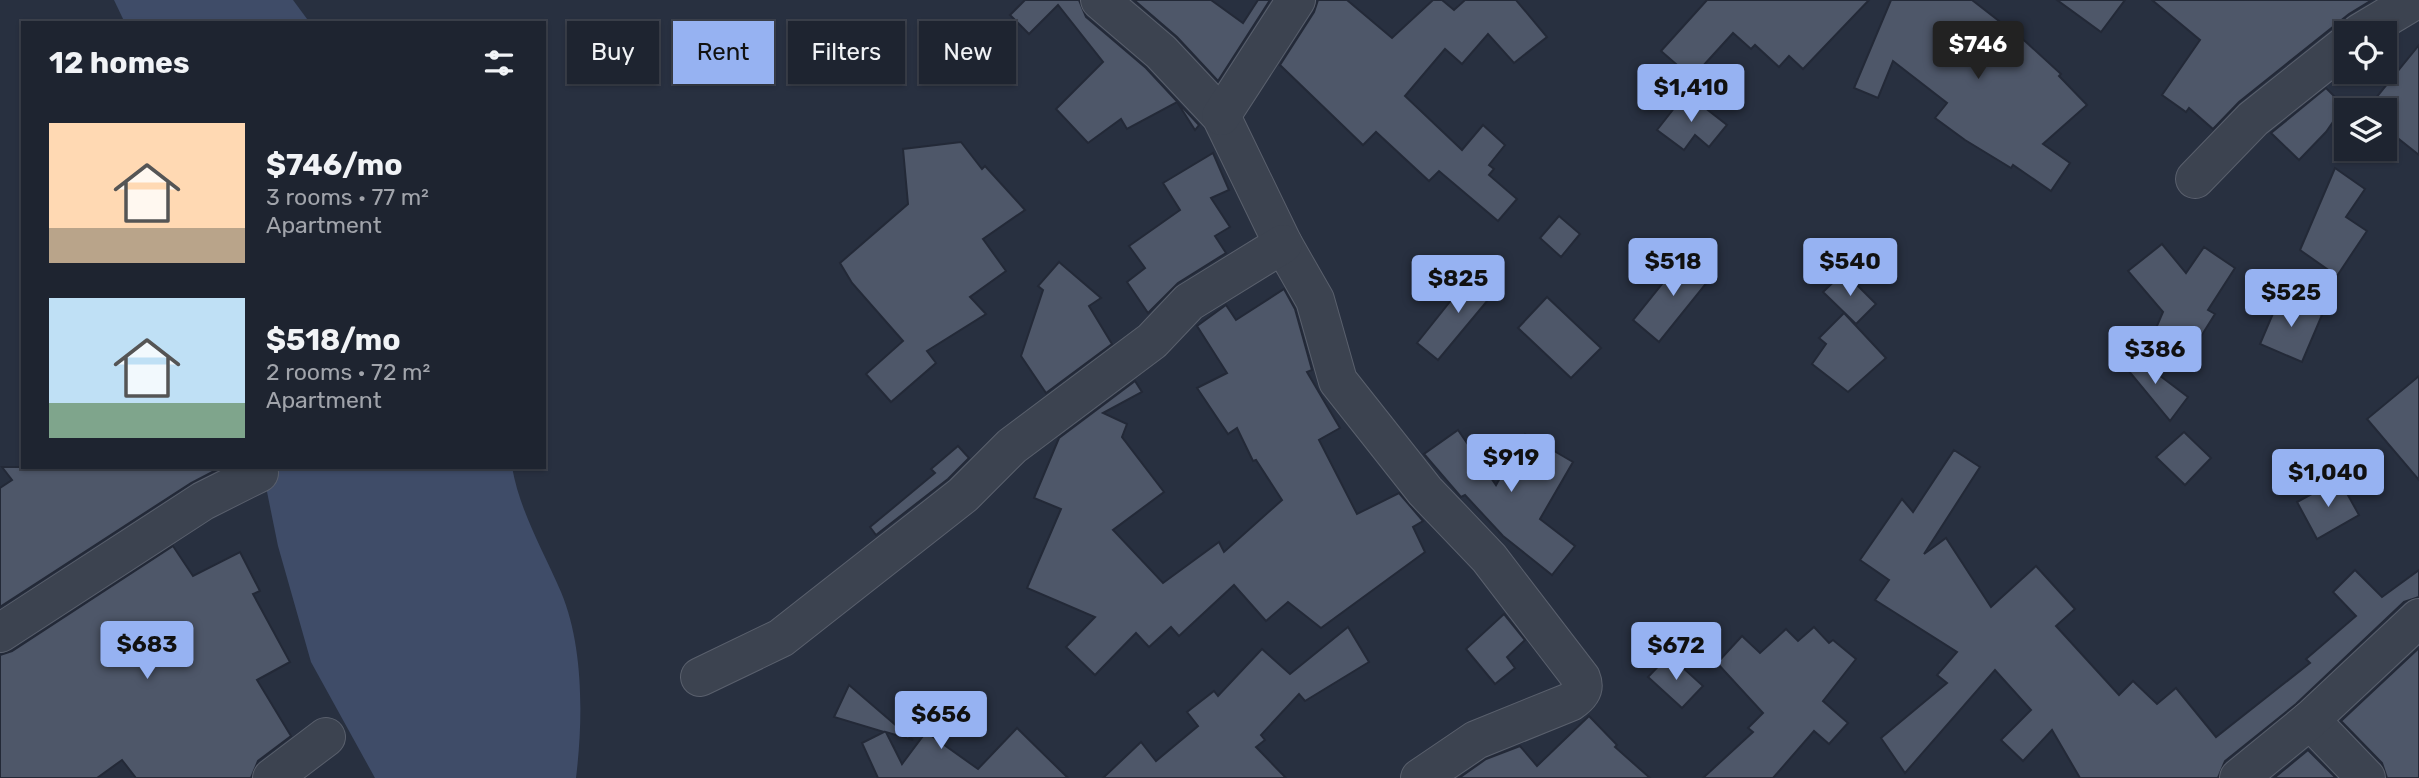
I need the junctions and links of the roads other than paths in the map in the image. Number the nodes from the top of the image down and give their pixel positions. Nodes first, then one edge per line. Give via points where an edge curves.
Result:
1 (1100, 0) edge
2 (1296, 0) edge
3 (2415, 0) edge
4 (2380, 21) edge
5 (2334, 54) edge
6 (1221, 116) junction
7 (2195, 179) dead end
8 (1283, 244) junction
9 (259, 473) dead end
10 (2419, 618) edge
11 (0, 634) edge
12 (700, 677) dead end
13 (2310, 720) junction
14 (326, 737) dead end
15 (272, 778) edge
16 (1420, 778) edge
17 (2239, 778) edge
18 (2366, 778) edge

1 - 6 street via 1161,52
2 - 6 street
3 - 4 street
5 - 7 street via 2253,119
6 - 8 street
8 - 12 street via 1189,302 1152,341 1012,446 963,495 781,638
8 - 16 street via 1315,300 1338,381 1425,491 1489,558 1584,685 1570,702 1476,740
9 - 11 street via 203,500
10 - 13 street
13 - 17 street
13 - 18 street
14 - 15 street

